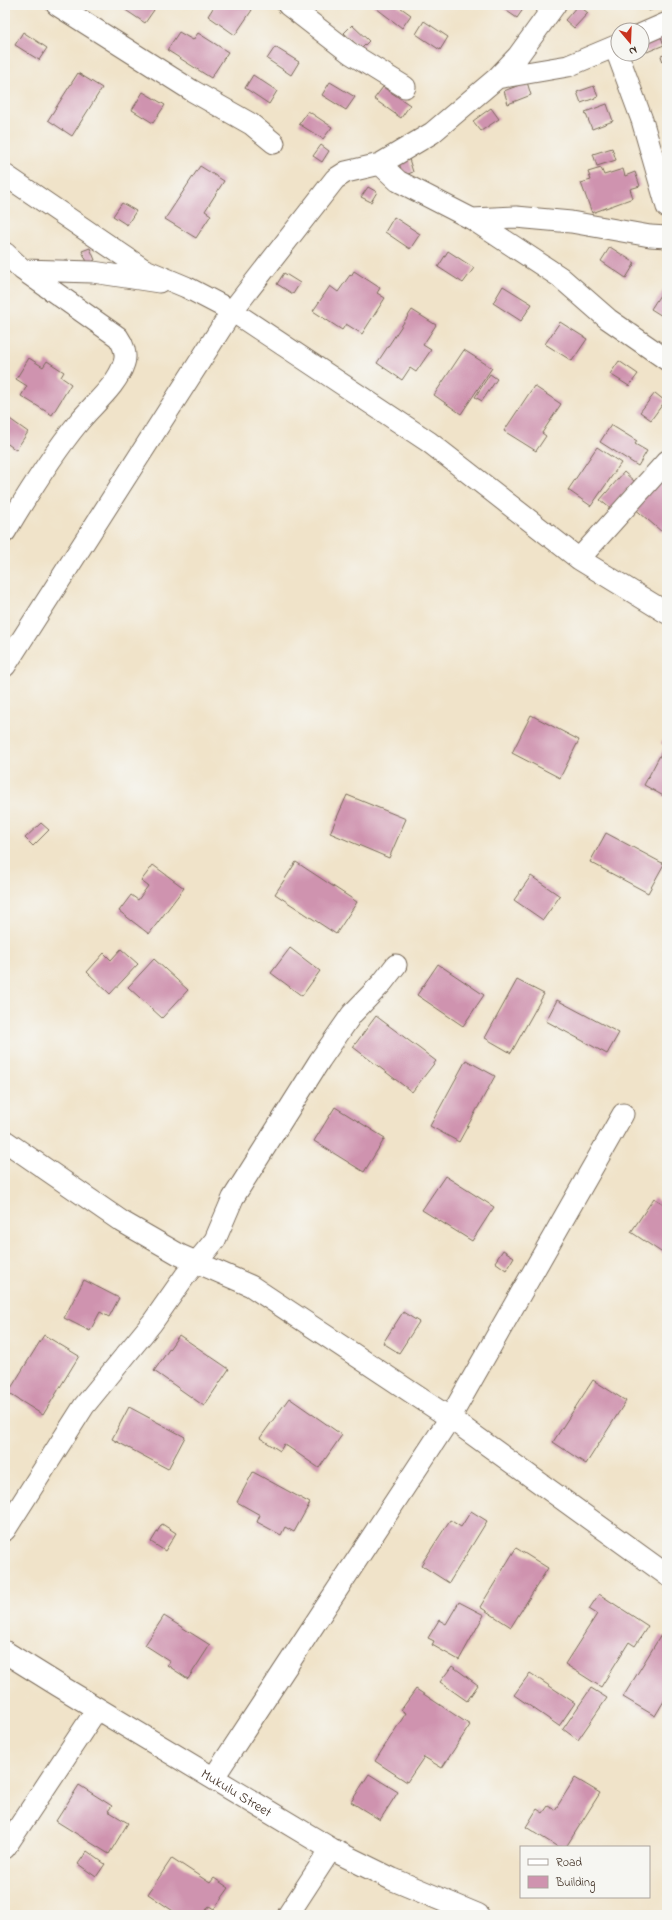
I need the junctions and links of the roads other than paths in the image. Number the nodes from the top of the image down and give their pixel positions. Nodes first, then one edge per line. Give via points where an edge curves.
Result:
1 (57, 5) edge
2 (288, 5) edge
3 (555, 5) edge
4 (667, 23) edge
5 (650, 30) edge
6 (610, 48) edge
7 (622, 62) edge
8 (497, 78) junction
9 (405, 87) dead end
10 (274, 143) dead end
11 (380, 164) junction
12 (5, 176) edge
13 (667, 207) edge
14 (472, 219) junction
15 (667, 237) edge
16 (5, 253) edge
17 (23, 270) junction
18 (186, 287) junction
19 (232, 311) junction
20 (667, 360) edge
21 (667, 461) edge
22 (5, 532) edge
23 (579, 559) junction
24 (667, 613) edge
25 (5, 666) edge
26 (396, 965) dead end
27 (623, 1114) dead end
28 (5, 1141) edge
29 (196, 1263) junction
30 (450, 1418) junction
31 (5, 1530) edge
32 (667, 1575) edge
33 (5, 1652) edge
34 (97, 1708) junction
35 (214, 1778) junction
36 (5, 1848) edge
37 (331, 1849) junction
38 (288, 1915) edge
39 (478, 1915) edge

1 - 10 street via 190,90 251,124
2 - 9 street via 350,53
3 - 8 street via 518,56
4 - 5 street
6 - 8 street via 568,66
7 - 13 street via 642,120
8 - 11 street via 432,133
11 - 14 street via 398,181
11 - 19 street via 346,172 335,179
12 - 18 street via 143,269
14 - 15 street via 516,217 571,222
14 - 20 street via 560,277 608,319
16 - 17 street
17 - 18 street via 94,272
17 - 22 street via 118,337 123,343 125,354 124,363 113,383 77,423
18 - 19 street
19 - 23 street via 429,442
19 - 25 street
21 - 23 street
23 - 24 street
26 - 29 street via 352,1014 320,1060 233,1198 215,1240
27 - 30 street
28 - 29 street via 121,1221
29 - 30 street via 250,1286
29 - 31 street via 152,1323 84,1406
30 - 32 street
30 - 35 street
33 - 34 street, Mukulu Street
34 - 35 street, Mukulu Street
34 - 36 street
35 - 37 street, Mukulu Street
37 - 38 street
37 - 39 street, Mukulu Street via 392,1879

